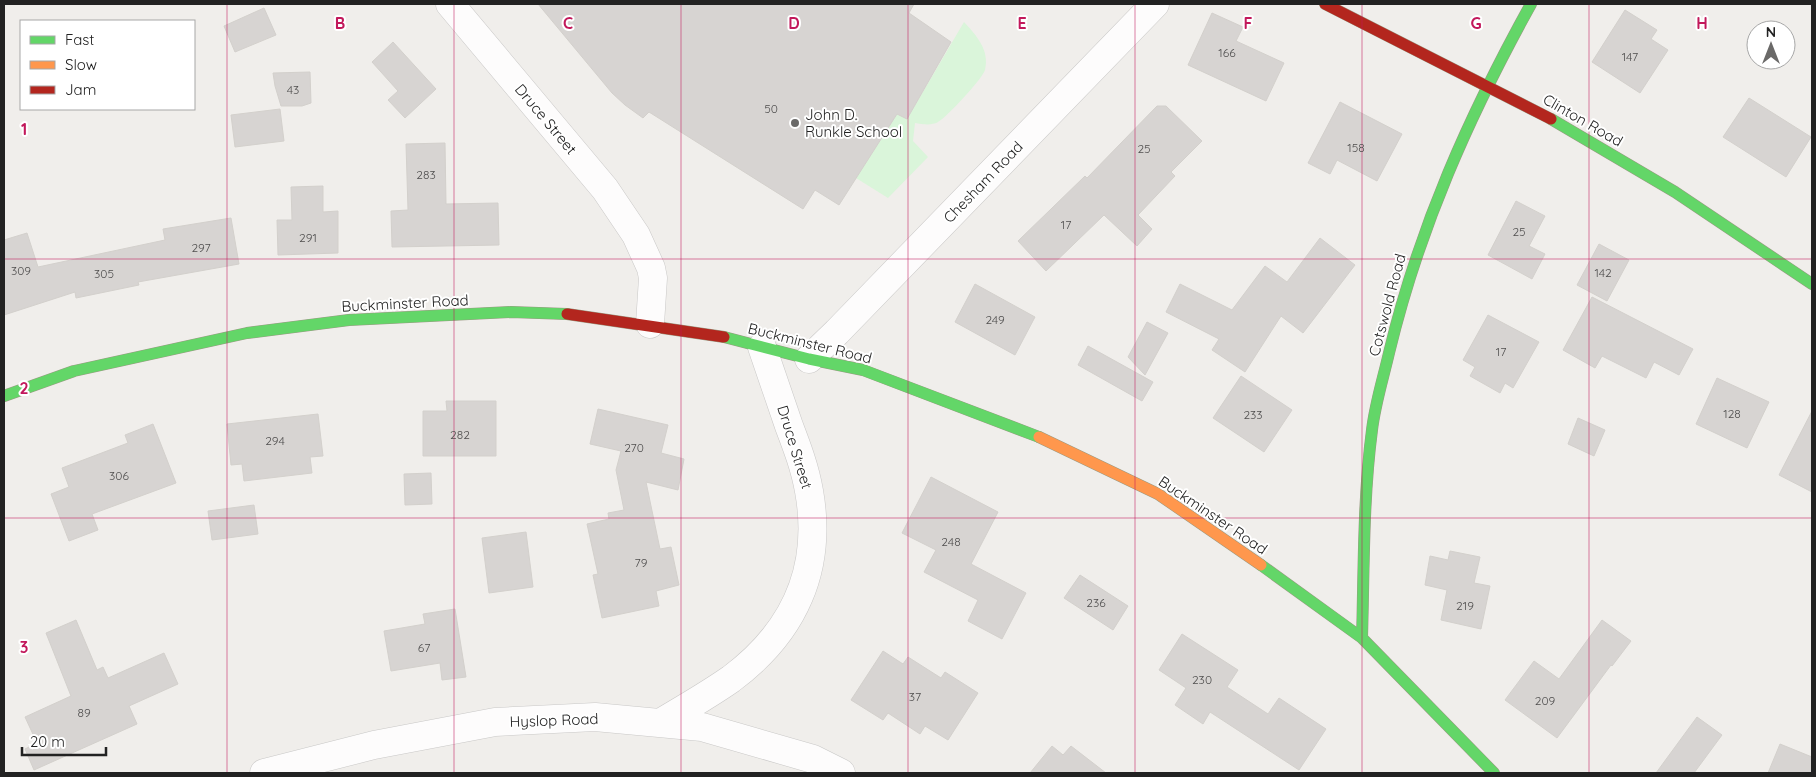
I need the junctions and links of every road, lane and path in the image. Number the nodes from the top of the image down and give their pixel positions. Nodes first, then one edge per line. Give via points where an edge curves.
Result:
1 (450, 4) edge
2 (1155, 4) edge
3 (1325, 4) edge
4 (1531, 4) edge
5 (1487, 85) junction
6 (1812, 284) edge
7 (650, 324) junction
8 (762, 347) junction
9 (810, 359) junction
10 (4, 396) edge
11 (1362, 638) junction
12 (660, 723) junction
13 (264, 773) edge
14 (841, 773) edge
15 (1494, 773) edge

1 - 7 street, Druce Street via 605,189 636,235 653,278
2 - 9 street, Chesham Road
3 - 5 street, Clinton Road
4 - 5 street, Cotswold Road
5 - 6 street, Clinton Road via 1650,176
5 - 11 street, Cotswold Road via 1428,219 1397,317 1372,429
7 - 8 street, Buckminster Road via 718,335
7 - 10 street, Buckminster Road via 578,314 511,312 349,320 237,335 74,371
8 - 9 street, Buckminster Road
8 - 12 street, Druce Street via 798,446 810,492 813,550 805,581 795,608 779,632 751,661 732,678
9 - 11 street, Buckminster Road via 863,370 1030,433 1158,494
11 - 15 street, Buckminster Road
12 - 13 street, Hyslop Road via 595,717 495,722 374,745
12 - 14 street, Hyslop Road via 702,726 813,759

